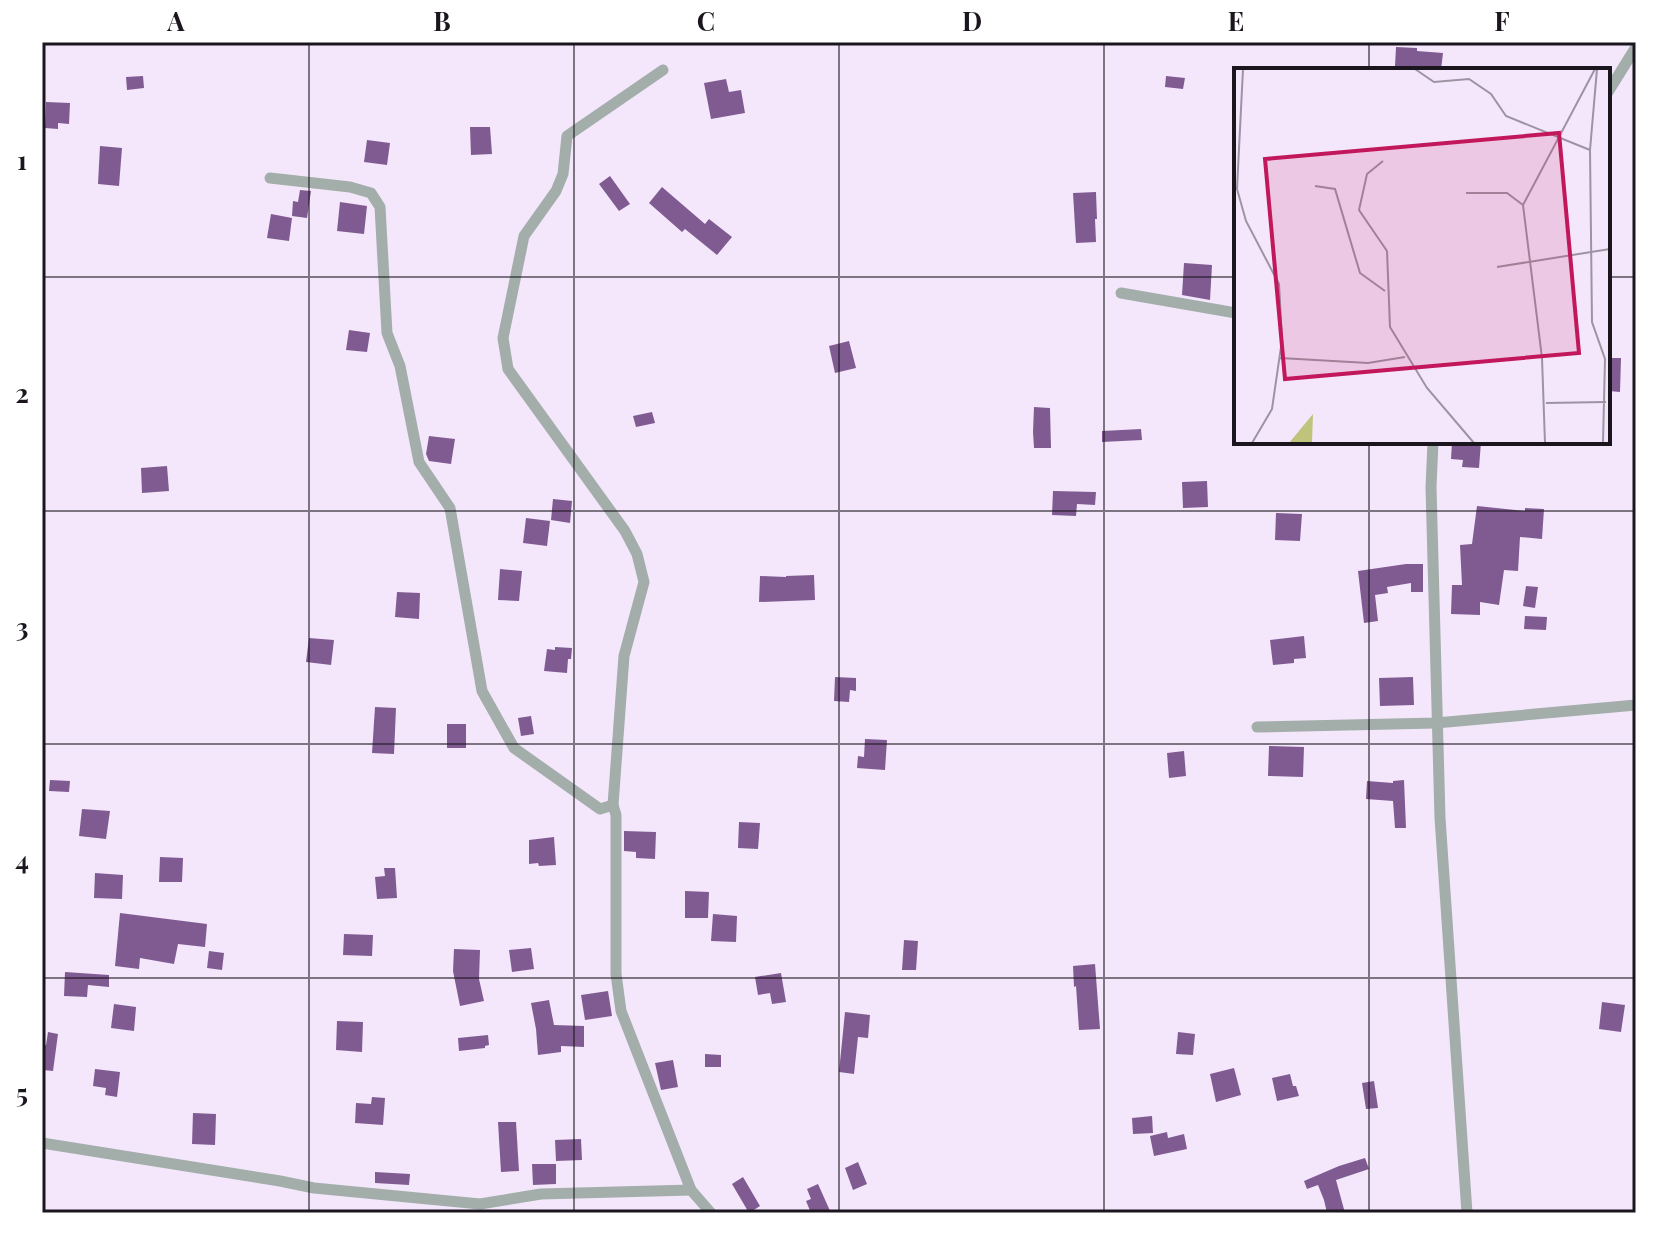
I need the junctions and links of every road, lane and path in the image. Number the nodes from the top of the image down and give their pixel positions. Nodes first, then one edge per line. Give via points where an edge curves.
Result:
1 (1636, 47) edge
2 (663, 70) dead end
3 (1610, 89) edge
4 (270, 178) dead end
5 (1121, 293) dead end
6 (1234, 313) edge
7 (1433, 444) edge
8 (1636, 705) edge
9 (1436, 723) junction
10 (1257, 727) dead end
11 (613, 805) junction
12 (42, 1143) edge
13 (691, 1190) junction
14 (711, 1213) edge
15 (1467, 1213) edge

1 - 3 street
2 - 11 street via 567,136 556,191 524,236 503,338 508,369 625,531 644,582 624,656
4 - 11 street via 350,187 371,193 380,207 387,333 400,366 419,462 450,508 482,691 514,748 600,809
5 - 6 street
7 - 9 street
8 - 9 street
9 - 10 street
9 - 15 street
11 - 13 street via 621,1011
12 - 13 street via 314,1188 480,1204 541,1194
13 - 14 street

